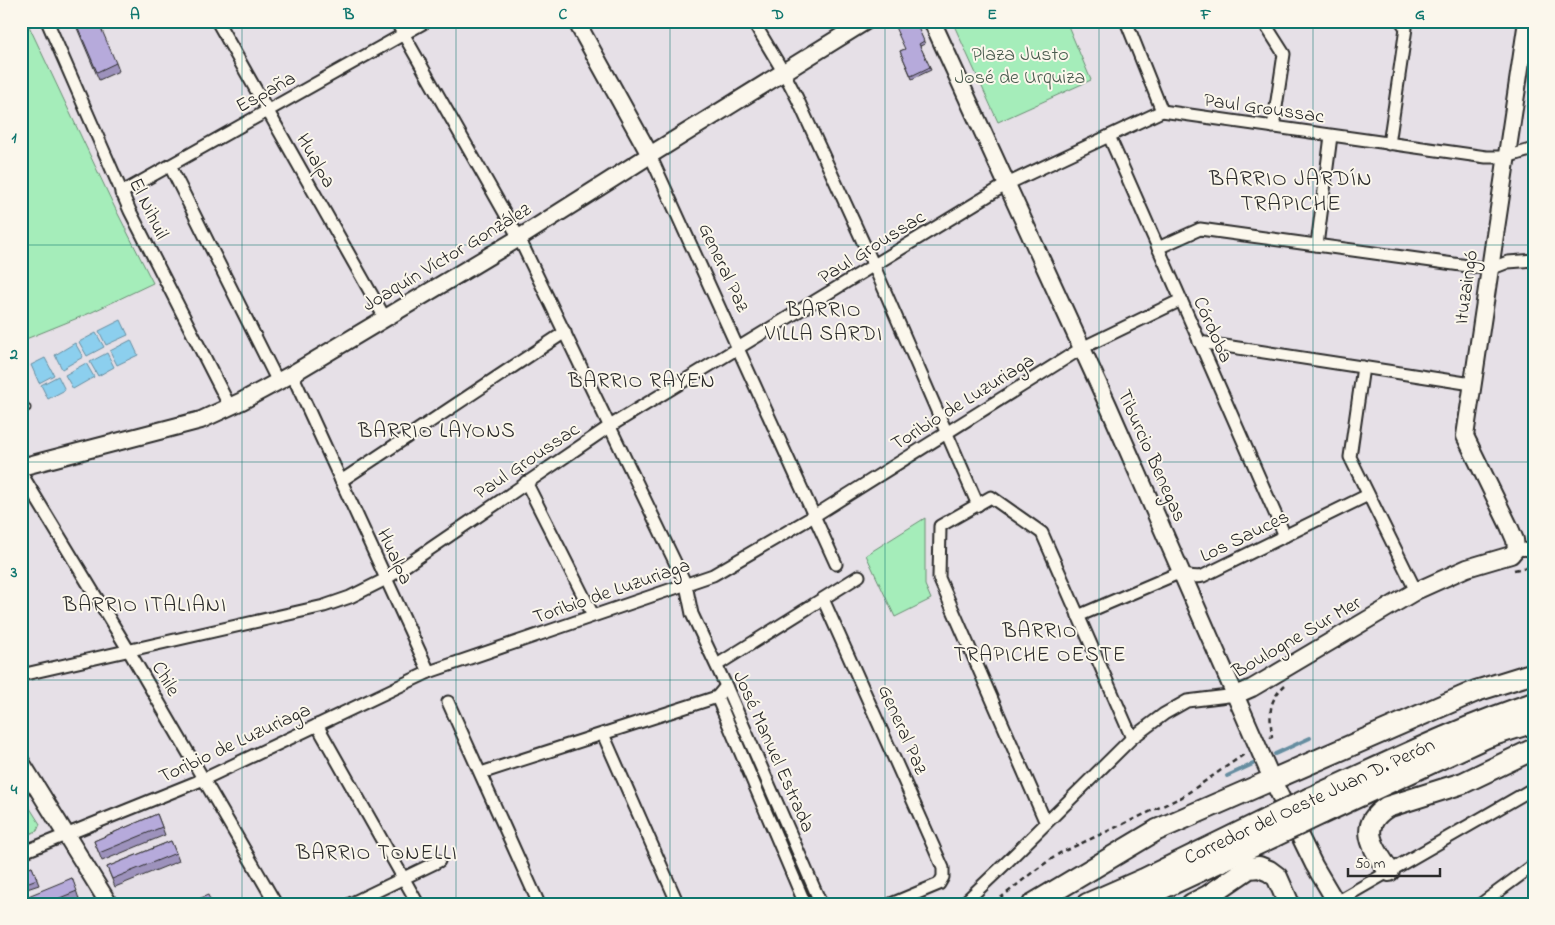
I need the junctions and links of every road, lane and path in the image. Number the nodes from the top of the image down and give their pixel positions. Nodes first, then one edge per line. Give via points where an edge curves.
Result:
1 (47, 21) edge
2 (216, 21) edge
3 (396, 21) edge
4 (427, 21) edge
5 (576, 21) edge
6 (753, 21) edge
7 (866, 21) edge
8 (932, 21) edge
9 (1126, 21) edge
10 (1263, 21) edge
11 (1401, 21) edge
12 (1527, 21) edge
13 (404, 35) junction
14 (784, 73) junction
15 (1162, 111) junction
16 (268, 112) junction
17 (1274, 127) junction
18 (1109, 136) junction
19 (1331, 136) junction
20 (1389, 144) junction
21 (1534, 149) edge
22 (650, 155) junction
23 (1506, 157) junction
24 (170, 166) junction
25 (1007, 184) junction
26 (121, 193) junction
27 (520, 238) junction
28 (1316, 245) junction
29 (1158, 248) junction
30 (1534, 260) edge
31 (874, 266) junction
32 (1490, 269) junction
33 (1181, 300) junction
34 (385, 318) junction
35 (565, 332) junction
36 (1199, 342) junction
37 (1082, 348) junction
38 (738, 349) junction
39 (1363, 367) junction
40 (285, 378) junction
41 (1472, 384) junction
42 (21, 399) edge
43 (230, 407) junction
44 (27, 408) dead end
45 (610, 426) junction
46 (947, 434) junction
47 (21, 466) edge
48 (21, 473) edge
49 (341, 481) junction
50 (526, 482) junction
51 (1368, 495) junction
52 (978, 505) junction
53 (814, 516) junction
54 (1285, 536) junction
55 (1516, 549) junction
56 (1534, 550) edge
57 (836, 564) dead end
58 (1183, 574) junction
59 (859, 576) dead end
60 (386, 579) junction
61 (686, 585) junction
62 (1416, 591) junction
63 (823, 599) junction
64 (593, 615) junction
65 (1078, 616) junction
66 (129, 651) junction
67 (717, 665) junction
68 (429, 672) junction
69 (1534, 673) edge
70 (21, 675) edge
71 (726, 686) junction
72 (1236, 695) junction
73 (717, 697) junction
74 (448, 702) dead end
75 (1534, 703) edge
76 (1534, 722) edge
77 (317, 725) junction
78 (603, 734) junction
79 (1132, 738) junction
80 (1534, 749) edge
81 (21, 762) edge
82 (481, 773) junction
83 (204, 779) junction
84 (1272, 779) junction
85 (1533, 790) edge
86 (1316, 806) junction
87 (1046, 823) junction
88 (1271, 827) junction
89 (67, 836) junction
90 (21, 853) edge
91 (439, 861) dead end
92 (1534, 865) edge
93 (1389, 871) junction
94 (404, 878) junction
95 (1334, 903) edge
96 (109, 904) edge
97 (276, 904) edge
98 (350, 904) edge
99 (418, 904) edge
100 (539, 904) edge
101 (678, 904) edge
102 (805, 904) edge
103 (821, 904) edge
104 (891, 904) edge
105 (962, 904) edge
106 (1033, 904) edge
107 (1087, 904) edge
108 (1128, 904) edge
109 (1192, 904) edge
110 (1289, 904) edge
111 (1481, 904) edge

1 - 26 street, El Nihuil
2 - 16 street, Hualpa
3 - 13 street
4 - 13 street, España
5 - 22 main road, General Paz
6 - 14 street
7 - 14 main road, Joaquín Víctor González
8 - 25 main road, Tiburcio Benegas
9 - 15 street
10 - 17 street via 1284,54
11 - 20 street via 1406,28
12 - 23 main road, Ituzaingó
13 - 16 street, España
13 - 27 street
14 - 22 main road, Joaquín Víctor González
14 - 31 street
15 - 17 street, Paul Groussac
15 - 18 street, Paul Groussac
16 - 24 street, España
16 - 34 street, Hualpa
17 - 19 street, Paul Groussac
18 - 25 street, Paul Groussac
18 - 29 street, Córdoba
19 - 20 street, Paul Groussac
19 - 28 street
20 - 23 street, Paul Groussac
21 - 23 street, Paul Groussac
22 - 27 main road, Joaquín Víctor González
22 - 38 street, General Paz
23 - 32 main road, Ituzaingó
24 - 26 street, España
24 - 40 street, Hualpa
25 - 31 street, Paul Groussac
25 - 37 main road, Tiburcio Benegas
26 - 43 street, El Nihuil
27 - 34 main road, Joaquín Víctor González
27 - 35 street
28 - 29 street via 1200,229
28 - 32 street
29 - 33 street, Córdoba
30 - 32 street via 1508,262
31 - 38 street, Paul Groussac
31 - 46 street
32 - 41 main road, Ituzaingó
33 - 36 street, Córdoba
33 - 37 street, Toribio de Luzuriaga
34 - 40 main road, Joaquín Víctor González
35 - 45 street
35 - 49 street
36 - 39 street
36 - 54 street, Córdoba
37 - 46 street, Toribio de Luzuriaga
37 - 58 main road, Tiburcio Benegas
38 - 45 street, Paul Groussac
38 - 53 street, General Paz
39 - 41 street
39 - 51 street via 1350,456
40 - 43 main road, Joaquín Víctor González
40 - 49 street, Hualpa
41 - 55 main road, Ituzaingó via 1465,436 1509,526
42 - 44 lane
43 - 47 main road, Joaquín Víctor González via 201,420
45 - 50 street, Paul Groussac
45 - 61 street
46 - 52 street
46 - 53 street, Toribio de Luzuriaga
48 - 66 street, Chile
49 - 60 street, Hualpa
50 - 60 street, Paul Groussac
50 - 64 street
51 - 54 street, Los Sauces
51 - 62 street
52 - 65 street via 991,497 1042,533
52 - 87 street via 940,526 939,578
53 - 57 street, General Paz
53 - 61 street, Toribio de Luzuriaga via 713,575
54 - 58 street, Los Sauces via 1203,576
55 - 56 street
55 - 62 main road, Boulogne Sur Mer via 1511,555 1467,568
58 - 65 street, Los Sauces via 1165,578
58 - 72 main road, Tiburcio Benegas
59 - 63 street
60 - 66 street, Paul Groussac via 336,602
60 - 68 street, Hualpa
61 - 64 street, Toribio de Luzuriaga
61 - 67 street, José Manuel Estrada via 692,614
62 - 72 main road, Boulogne Sur Mer
63 - 67 street
63 - 104 street, General Paz via 943,868 939,884
64 - 68 street, Toribio de Luzuriaga
65 - 79 street
66 - 70 street, Paul Groussac
66 - 83 street, Chile
67 - 71 street, José Manuel Estrada
68 - 77 street, Toribio de Luzuriaga
69 - 84 highway via 1476,691
71 - 73 street
71 - 103 street, José Manuel Estrada
72 - 79 street, Boulogne Sur Mer via 1187,702 1164,714
72 - 84 main road, Tiburcio Benegas
73 - 78 street
73 - 102 street, José Manuel Estrada
74 - 82 street
75 - 86 highway, Corredor del Oeste Juan D. Perón via 1450,734
76 - 86 highway, Corredor del Oeste Juan D. Perón via 1487,737
77 - 83 street, Toribio de Luzuriaga
77 - 94 street
78 - 82 street
78 - 101 street
79 - 87 street, Boulogne Sur Mer
80 - 93 highway via 1463,783 1378,812 1371,822 1370,836
81 - 89 main road
82 - 100 street
83 - 89 street, Toribio de Luzuriaga
83 - 97 street, Chile
84 - 95 main road, Tiburcio Benegas
84 - 106 highway via 1157,830
85 - 93 street
86 - 88 highway, Corredor del Oeste Juan D. Perón, bridge
87 - 105 street, Boulogne Sur Mer
88 - 107 highway, Corredor del Oeste Juan D. Perón
88 - 108 highway, Corredor del Oeste Juan D. Perón
89 - 90 street, Toribio de Luzuriaga
89 - 96 main road
91 - 94 street
92 - 111 street
93 - 95 street
94 - 98 street
94 - 99 street
109 - 110 highway via 1249,868 1259,867 1277,877

